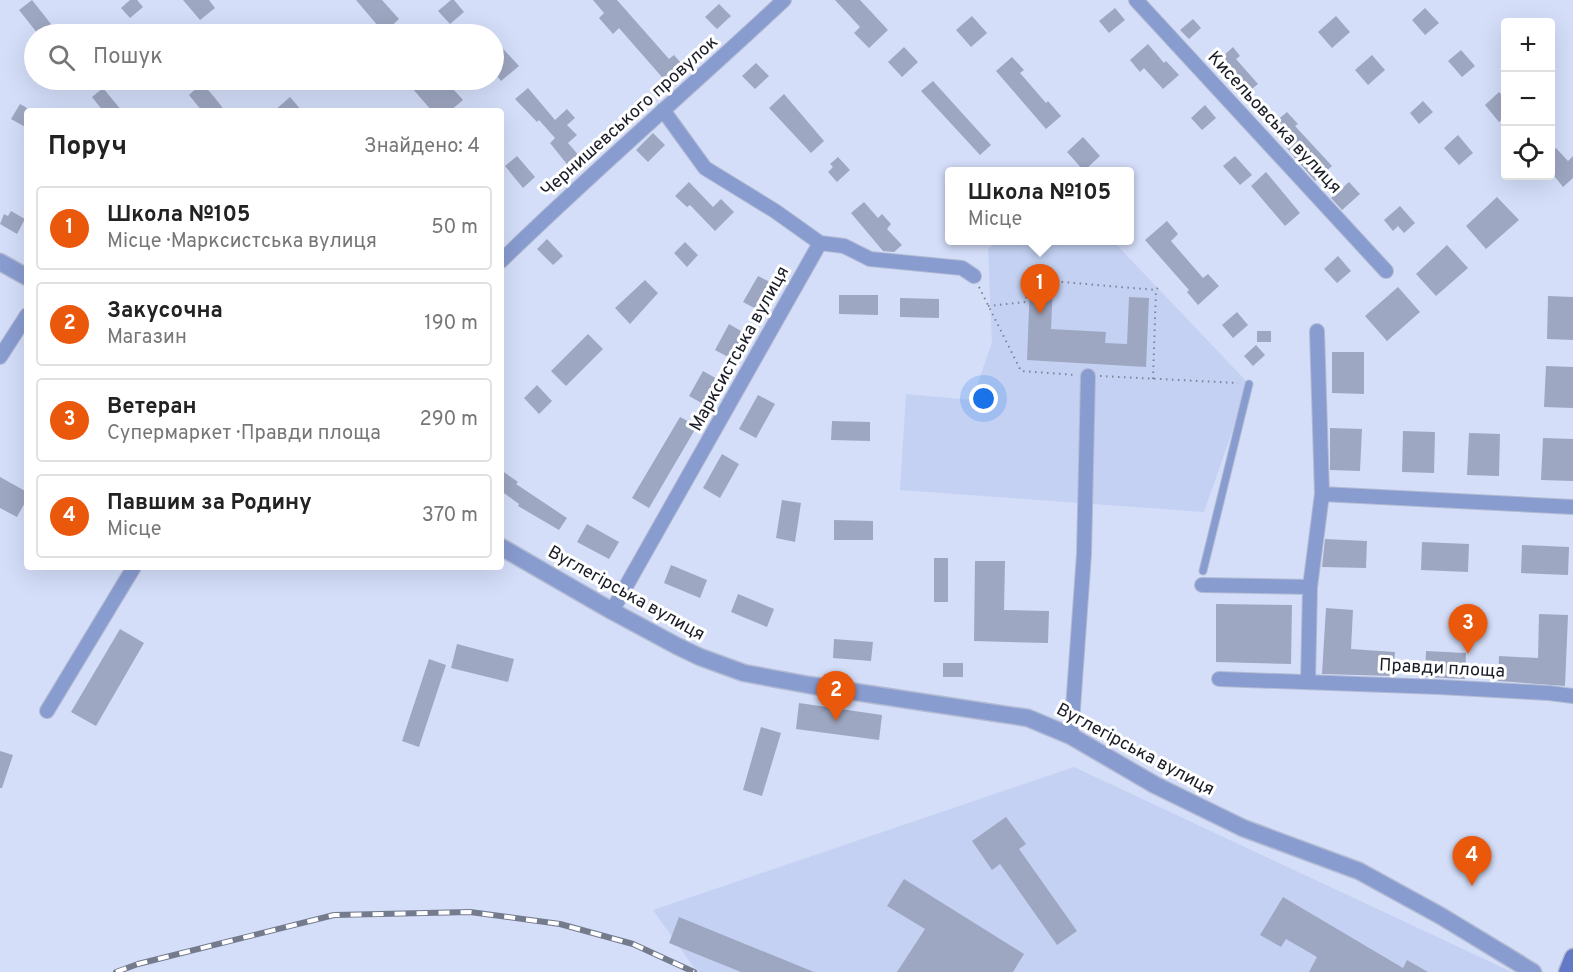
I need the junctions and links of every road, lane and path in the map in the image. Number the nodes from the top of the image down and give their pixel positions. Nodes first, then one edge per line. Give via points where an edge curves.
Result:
1 (784, 0) edge
2 (1136, 0) edge
3 (663, 110) junction
4 (820, 243) junction
5 (504, 258) edge
6 (0, 262) edge
7 (1386, 271) dead end
8 (24, 275) edge
9 (974, 276) joint
10 (1160, 285) dead end
11 (1156, 290) junction
12 (988, 306) junction
13 (24, 320) edge
14 (1317, 331) dead end
15 (0, 357) edge
16 (1089, 376) junction
17 (1152, 380) junction
18 (1249, 384) joint
19 (1322, 494) junction
20 (1573, 507) edge
21 (504, 549) edge
22 (132, 570) edge
23 (1203, 578) joint
24 (1310, 587) junction
25 (612, 612) junction
26 (1219, 679) dead end
27 (1308, 682) junction
28 (1573, 696) edge
29 (47, 711) dead end
30 (1071, 736) junction
31 (1573, 957) edge
32 (1533, 972) edge
33 (1568, 972) edge

1 - 3 street, Чернишевського провулок
2 - 7 street, Кисельовська вулиця
3 - 4 street via 705,168
3 - 5 street, Чернишевського провулок
4 - 9 street via 844,246 870,258 962,268
4 - 25 street, Марксистська вулиця
6 - 8 street
9 - 12 path
10 - 11 path
11 - 12 path via 1027,279 1026,302
11 - 17 path
12 - 16 path via 1021,371
13 - 15 street
14 - 19 street
16 - 17 path
16 - 30 street via 1084,554
17 - 18 path
18 - 23 lane
19 - 20 street
19 - 24 street
21 - 25 street, Вуглегірська вулиця
22 - 29 street
23 - 24 street
24 - 27 street
25 - 30 street, Вуглегірська вулиця via 700,657 744,673 1028,718
26 - 27 street, Правди площа
27 - 28 street, Правди площа
30 - 32 street, Вуглегірська вулиця via 1155,785 1243,828 1359,871
31 - 33 main road

